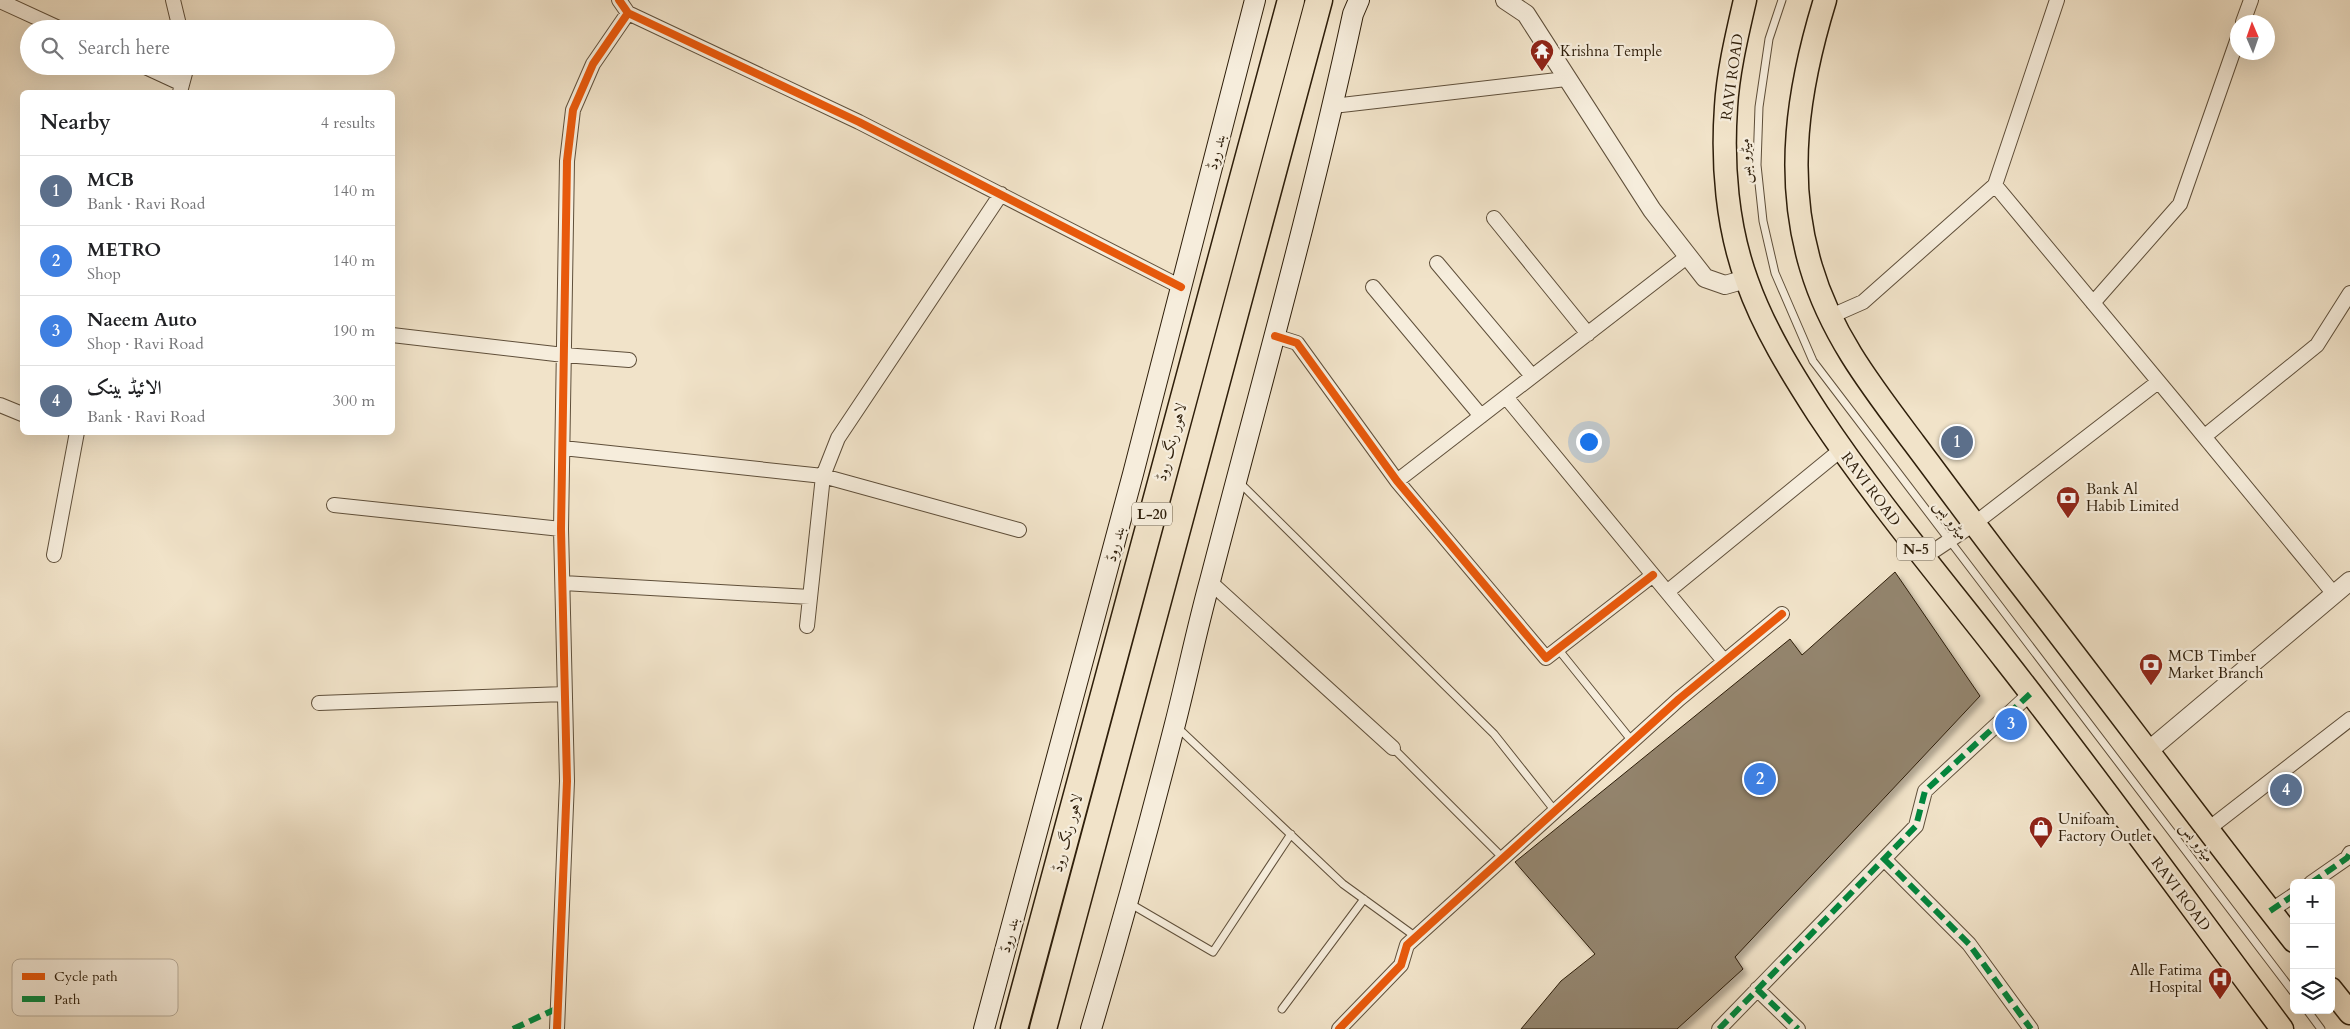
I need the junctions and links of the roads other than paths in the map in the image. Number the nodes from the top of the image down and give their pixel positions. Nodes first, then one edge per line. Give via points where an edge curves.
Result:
1 (173, 0) edge
2 (619, 0) edge
3 (1255, 0) edge
4 (1291, 0) edge
5 (1319, 0) edge
6 (1359, 0) edge
7 (1506, 0) edge
8 (1745, 0) edge
9 (1782, 0) edge
10 (1825, 0) edge
11 (2057, 0) edge
12 (2251, 0) edge
13 (0, 1) edge
14 (628, 13) junction
15 (2246, 15) edge
16 (41, 20) edge
17 (178, 20) edge
18 (2230, 60) edge
19 (158, 75) edge
20 (185, 75) edge
21 (1566, 78) junction
22 (181, 88) edge
23 (1333, 106) junction
24 (1995, 185) junction
25 (1001, 194) junction
26 (1494, 218) dead end
27 (1688, 256) junction
28 (1437, 263) dead end
29 (1746, 280) junction
30 (1181, 287) junction
31 (1373, 287) dead end
32 (2350, 293) edge
33 (2093, 303) junction
34 (1830, 317) junction
35 (1588, 334) junction
36 (395, 335) edge
37 (1275, 336) junction
38 (564, 355) junction
39 (629, 360) dead end
40 (1532, 376) junction
41 (2158, 382) junction
42 (1506, 397) junction
43 (0, 405) edge
44 (20, 413) edge
45 (1481, 416) junction
46 (73, 435) edge
47 (2205, 436) junction
48 (563, 448) junction
49 (1842, 449) junction
50 (823, 476) junction
51 (1238, 481) junction
52 (1397, 481) junction
53 (334, 505) dead end
54 (1974, 524) junction
55 (562, 529) junction
56 (1019, 530) dead end
57 (1949, 540) junction
58 (54, 555) dead end
59 (1923, 558) junction
60 (1653, 575) junction
61 (1209, 581) junction
62 (2350, 581) edge
63 (563, 583) junction
64 (1667, 592) junction
65 (2334, 594) junction
66 (810, 597) junction
67 (1782, 614) dead end
68 (807, 626) dead end
69 (1558, 649) junction
70 (1724, 661) junction
71 (2031, 693) junction
72 (565, 694) junction
73 (319, 703) dead end
74 (2350, 718) edge
75 (1175, 725) junction
76 (1632, 741) junction
77 (1393, 748) joint
78 (2146, 752) junction
79 (1555, 811) junction
80 (2207, 830) junction
81 (1291, 834) junction
82 (2350, 852) edge
83 (1503, 858) junction
84 (1884, 859) junction
85 (2317, 879) edge
86 (2290, 898) edge
87 (1364, 899) junction
88 (1129, 903) junction
89 (2270, 911) junction
90 (2290, 936) edge
91 (1416, 937) junction
92 (2290, 988) edge
93 (1757, 989) junction
94 (2335, 994) edge
95 (1282, 1009) dead end
96 (2350, 1013) edge
97 (2310, 1014) edge
98 (557, 1029) edge
99 (984, 1029) edge
100 (1014, 1029) edge
101 (1043, 1029) edge
102 (1091, 1029) edge
103 (1340, 1029) edge
104 (1719, 1029) edge
105 (1798, 1029) edge
106 (2031, 1029) edge
107 (2282, 1029) edge
108 (2321, 1029) edge

1 - 17 street
2 - 14 street
3 - 30 main road, بند روڈ
4 - 100 highway, لاہور رنگ روڈ / L-20
5 - 101 highway, لاہور رنگ روڈ / L-20
6 - 23 main road
7 - 21 street via 1526,14
8 - 29 main road, RAVI ROAD / N-5 via 1726,106 1725,160 1732,224
9 - 57 lane, میٹرو بس via 1767,49 1759,107 1757,165 1763,221 1774,273 1813,361
10 - 34 main road via 1804,80 1795,159 1803,236
11 - 24 street
12 - 15 street
13 - 16 street
14 - 25 street via 859,122
14 - 38 street via 593,64 573,110 567,162
18 - 33 street via 2180,204
19 - 22 street
20 - 22 street
21 - 23 street
21 - 27 street via 1652,210
23 - 37 main road
24 - 33 street
24 - 34 street via 1863,302
25 - 30 street
25 - 50 street via 838,438
26 - 35 street
27 - 29 street via 1705,278 1714,283 1725,285
27 - 35 street
28 - 40 street
29 - 49 main road, RAVI ROAD / N-5 via 1766,328 1788,368
30 - 99 main road, بند روڈ
31 - 45 street
32 - 47 street via 2317,345
33 - 41 street
34 - 54 main road via 1859,370
35 - 40 street
36 - 38 street
37 - 51 main road
37 - 52 street via 1297,343
38 - 39 street
38 - 48 street
40 - 42 street
41 - 47 street
41 - 54 street
42 - 45 street
42 - 60 street
43 - 44 street
45 - 52 street
46 - 58 street
47 - 65 street
48 - 50 street
48 - 55 street
49 - 59 main road, RAVI ROAD / N-5
49 - 64 street
50 - 56 street
50 - 66 street
51 - 61 main road
51 - 79 lane via 1494,734
52 - 69 street via 1546,658
53 - 55 street
54 - 57 street
54 - 78 main road
55 - 63 street
57 - 59 street
57 - 92 lane, میٹرو بس
59 - 71 main road, RAVI ROAD / N-5
60 - 64 street
60 - 69 street
61 - 75 main road
61 - 77 street
62 - 65 street
63 - 66 street
63 - 72 street
64 - 70 street
65 - 78 street
66 - 68 street
67 - 70 street
69 - 76 lane
70 - 76 street
71 - 84 street via 1925,791 1916,826
71 - 107 main road, RAVI ROAD / N-5
72 - 73 street
72 - 98 street via 567,781
74 - 80 street
75 - 81 lane
75 - 88 main road
76 - 79 street
77 - 83 lane
78 - 80 main road
79 - 83 street
80 - 89 main road
81 - 87 lane via 1343,884
81 - 88 lane via 1212,952
82 - 85 street via 2347,858
83 - 91 street
84 - 93 street
84 - 106 street via 1969,944
86 - 89 street
87 - 91 lane
87 - 95 lane
88 - 102 main road
89 - 90 main road
91 - 103 street via 1407,945 1401,965
93 - 104 street
93 - 105 street
94 - 96 main road
97 - 108 lane

